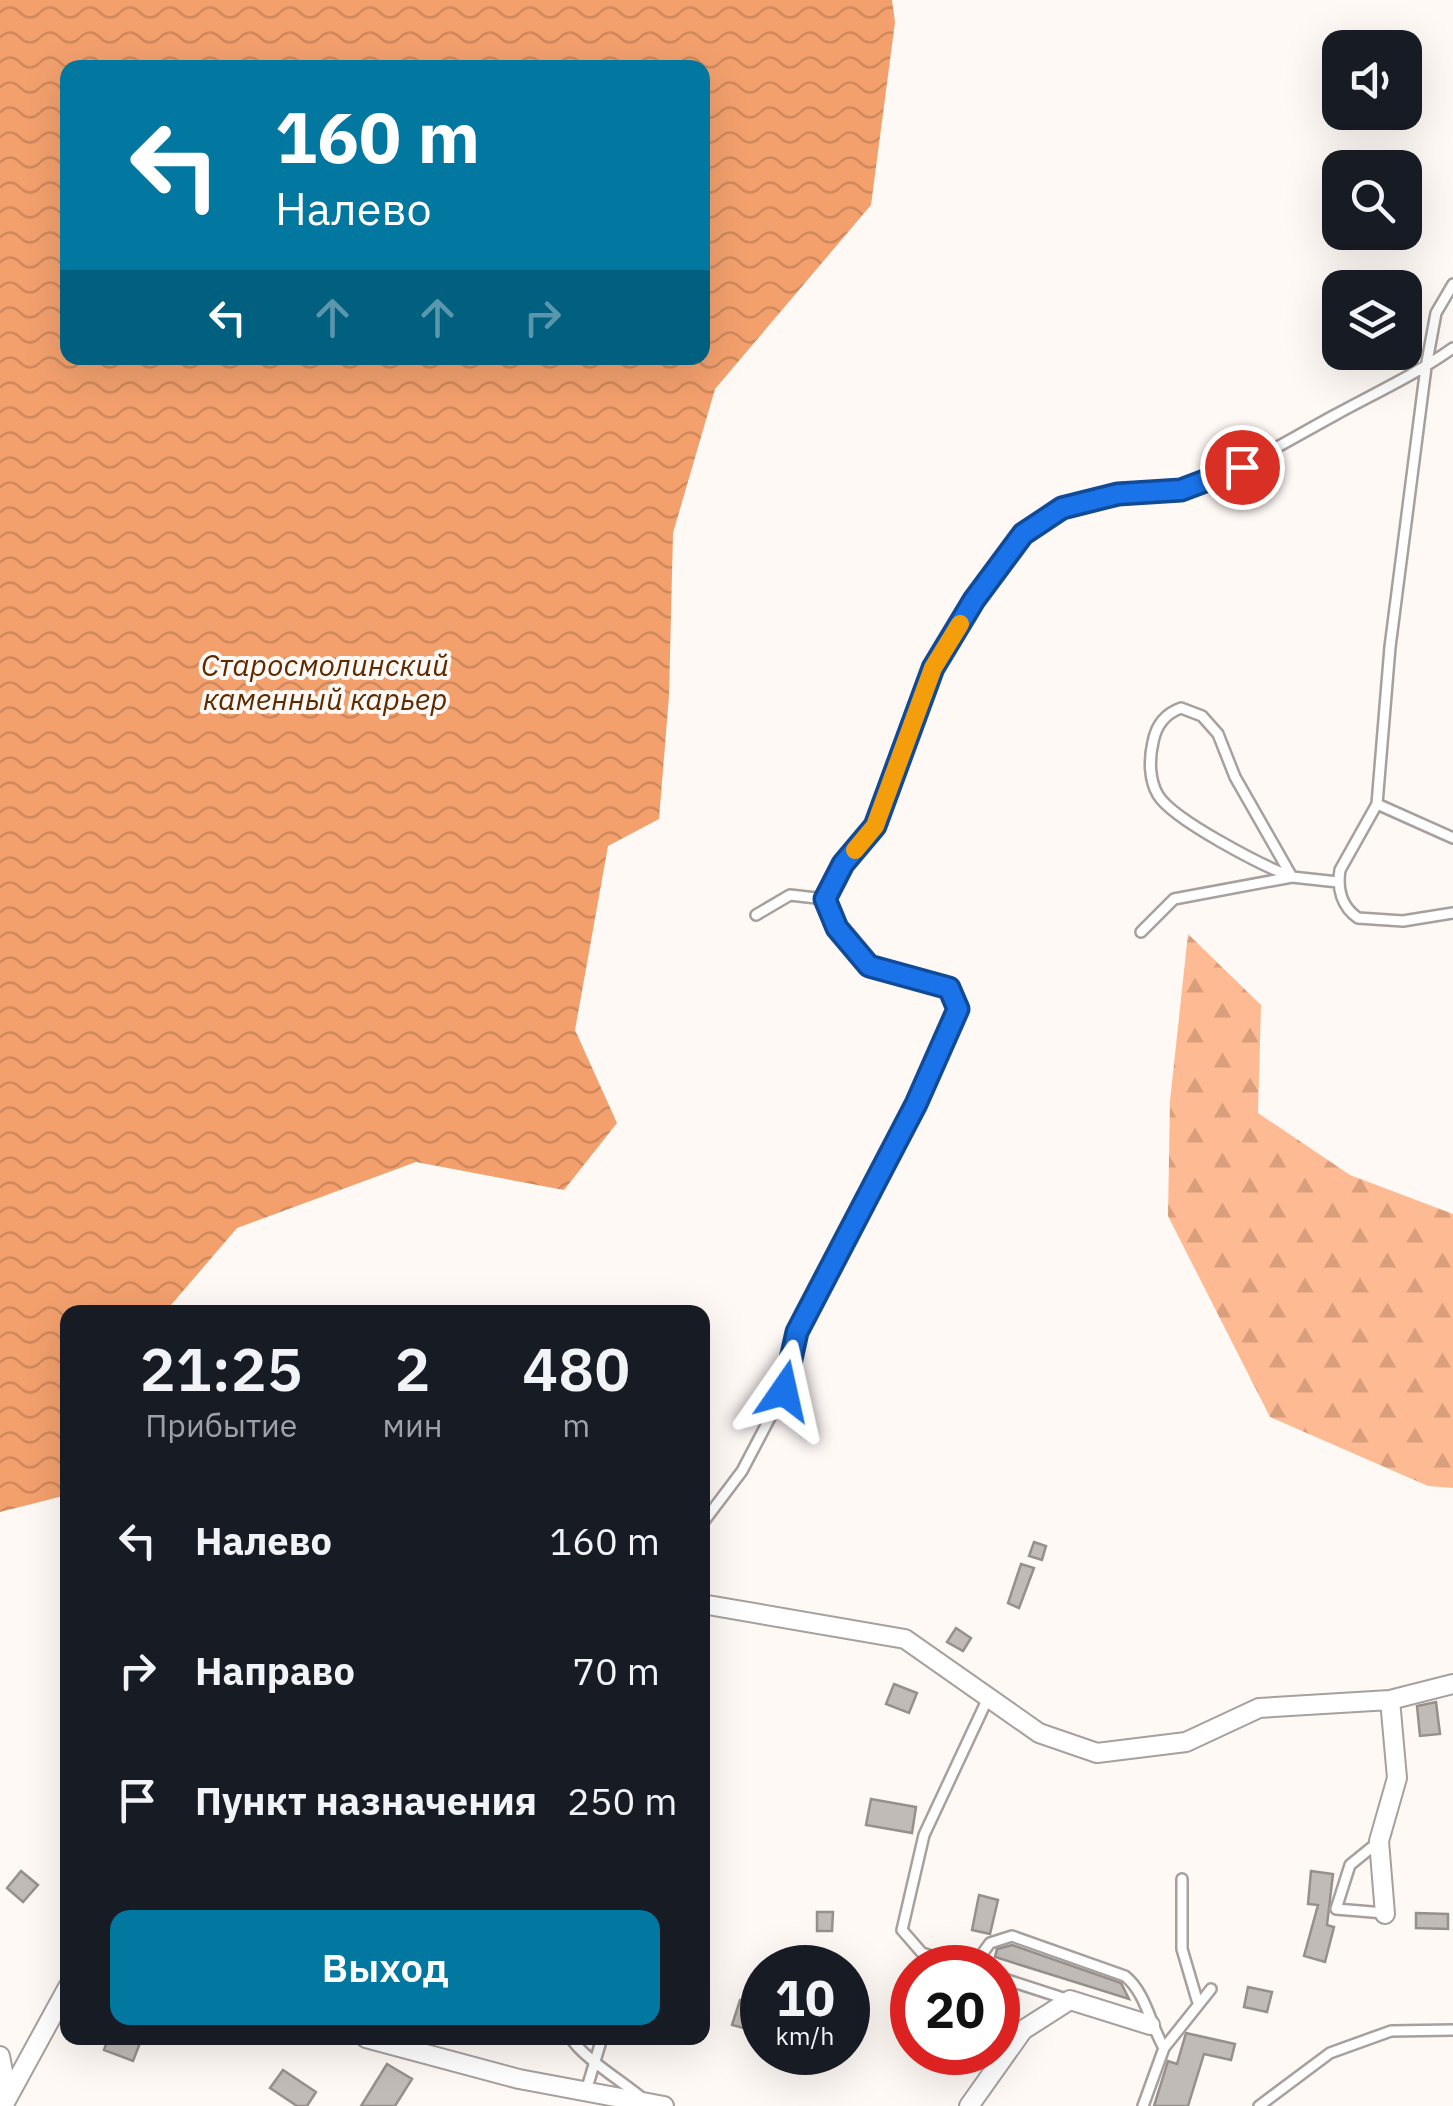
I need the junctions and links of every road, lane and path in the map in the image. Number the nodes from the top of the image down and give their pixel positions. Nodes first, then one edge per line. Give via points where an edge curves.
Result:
1 (1453, 284) edge
2 (1453, 348) edge
3 (1426, 367) junction
4 (1377, 804) junction
5 (1453, 838) edge
6 (1292, 877) junction
7 (1338, 882) junction
8 (825, 899) junction
9 (1453, 913) edge
10 (756, 915) dead end
11 (1140, 932) dead end
12 (710, 1513) edge
13 (710, 1605) edge
14 (1453, 1684) edge
15 (988, 1698) junction
16 (1390, 1700) junction
17 (1379, 1841) junction
18 (1182, 1879) dead end
19 (1385, 1914) joint
20 (914, 1945) edge
21 (988, 1945) edge
22 (1020, 1984) edge
23 (1210, 1990) dead end
24 (1070, 2000) junction
25 (1198, 2000) junction
26 (60, 2002) edge
27 (1150, 2025) junction
28 (1453, 2030) edge
29 (392, 2045) edge
30 (574, 2045) edge
31 (600, 2045) edge
32 (1164, 2048) junction
33 (0, 2056) edge
34 (595, 2058) junction
35 (586, 2091) junction
36 (6, 2101) edge
37 (656, 2104) edge
38 (968, 2106) edge
39 (1144, 2106) edge
40 (1259, 2106) edge

1 - 3 lane via 1436,313
2 - 3 lane
3 - 4 lane
3 - 8 lane via 1242,467 1181,490 1118,494 1062,508 1032,526 974,600 933,668 875,826
4 - 5 lane
4 - 7 lane
6 - 6 lane via 1172,810 1158,795 1148,762 1156,728 1170,712 1192,710 1218,734 1234,777
6 - 7 lane
6 - 11 lane via 1174,900
7 - 9 lane via 1358,918 1404,922
8 - 10 lane via 790,895
8 - 12 lane via 837,928 869,966 949,988 958,1009 797,1332 784,1391 742,1471
13 - 15 street via 905,1639
14 - 16 street
15 - 16 street via 1038,1734 1097,1753 1186,1742 1258,1708
15 - 20 lane via 924,1835 902,1930
16 - 17 street via 1397,1778
17 - 19 street
17 - 19 lane via 1350,1865 1336,1909
18 - 25 lane via 1182,1950
21 - 27 lane via 1012,1936 1126,1976 1139,1987
22 - 24 lane
23 - 25 lane
24 - 27 street
24 - 38 street via 1023,2030
25 - 32 lane
26 - 36 street
27 - 32 lane
28 - 40 lane via 1391,2031 1330,2054
29 - 35 street
30 - 34 lane
31 - 34 lane
32 - 39 lane
33 - 36 street
34 - 35 lane
34 - 37 lane
35 - 37 street

